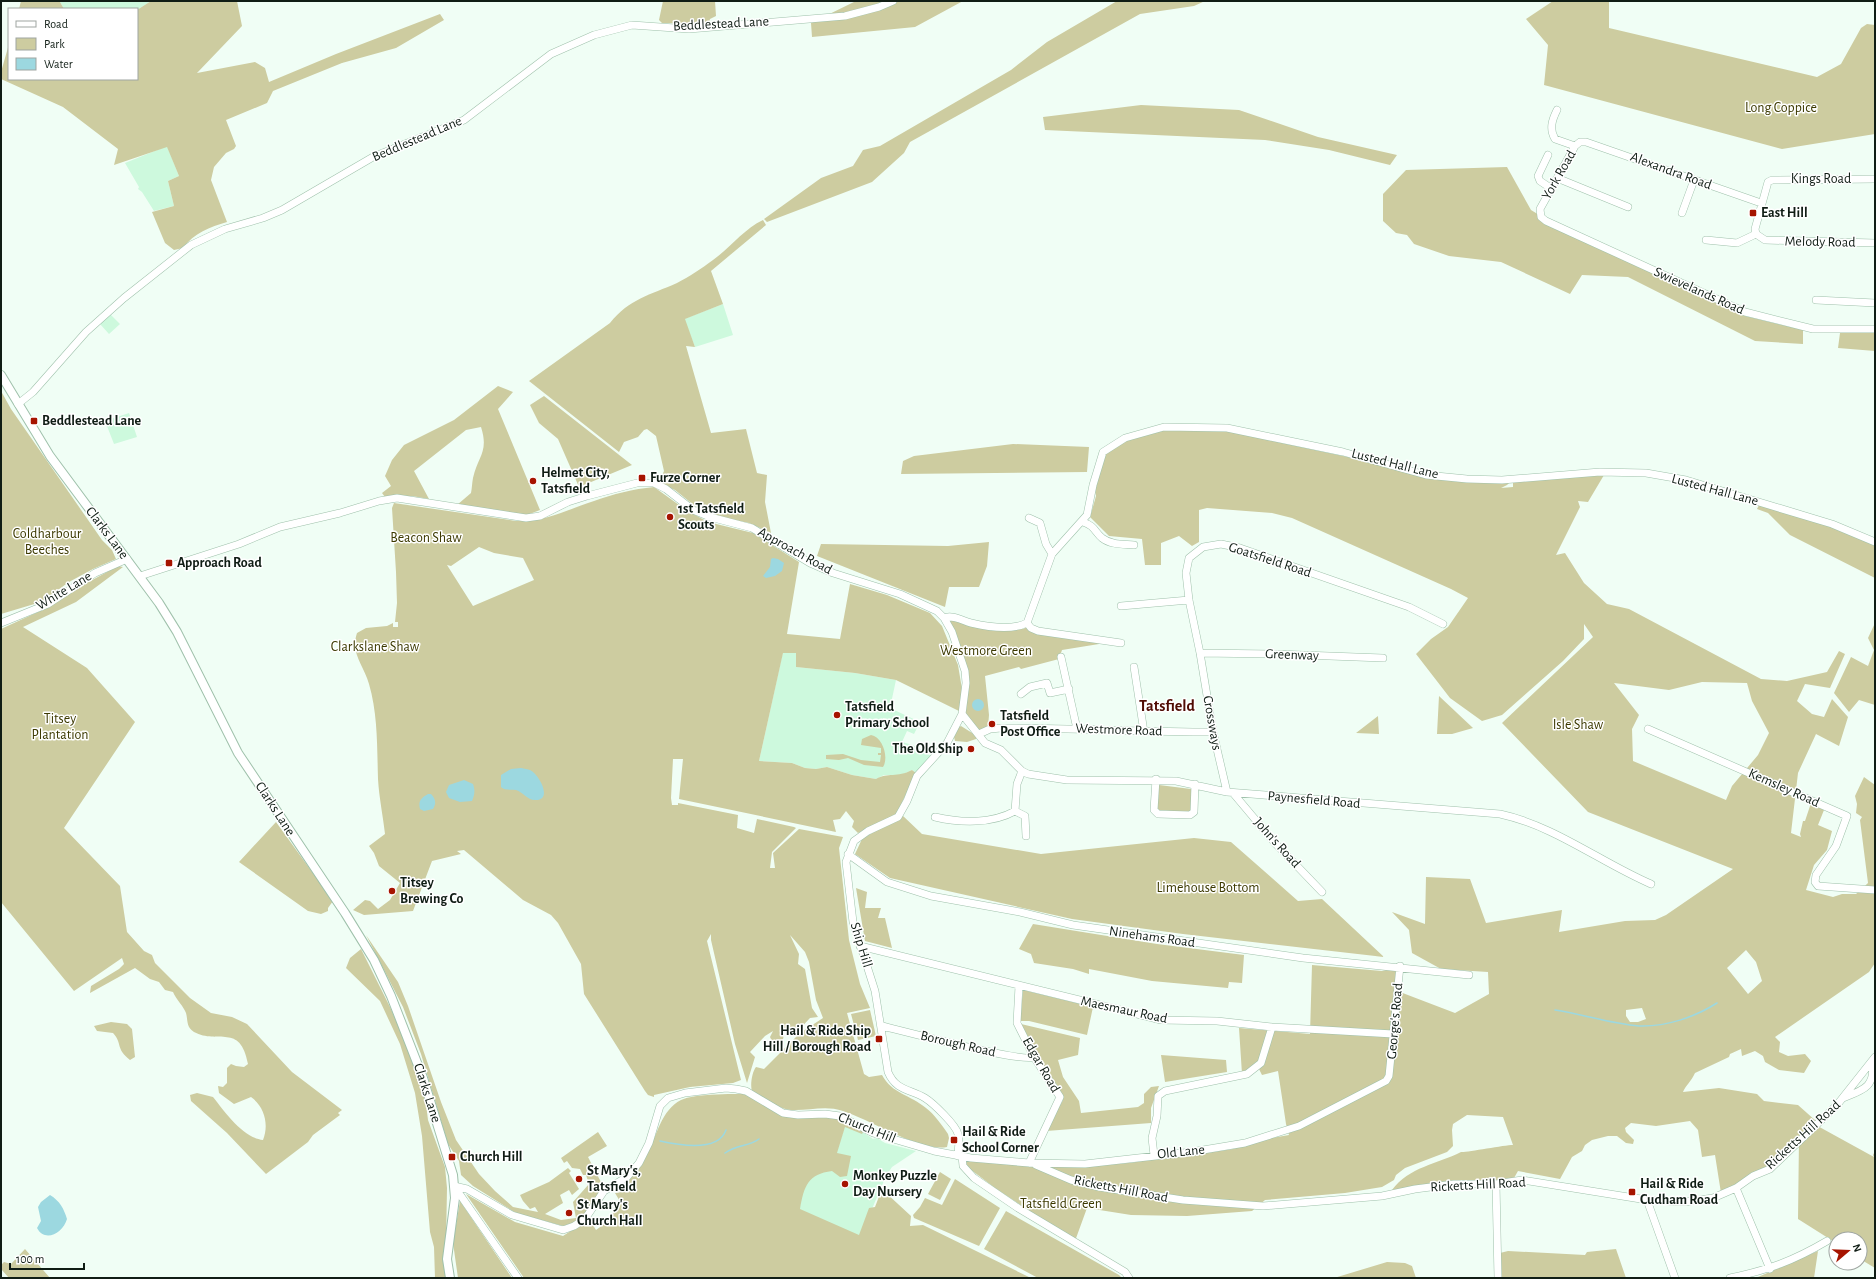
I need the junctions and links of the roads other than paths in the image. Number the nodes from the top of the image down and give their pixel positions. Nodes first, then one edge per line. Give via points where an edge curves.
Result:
1 (893, 1) edge
2 (1557, 110) dead end
3 (1578, 144) junction
4 (1548, 155) dead end
5 (1557, 178) junction
6 (1875, 179) edge
7 (1694, 180) junction
8 (1552, 189) junction
9 (1761, 203) junction
10 (1628, 207) dead end
11 (1540, 209) joint
12 (1682, 212) dead end
13 (1756, 234) junction
14 (1706, 240) dead end
15 (1875, 243) edge
16 (1816, 300) dead end
17 (1875, 303) edge
18 (1875, 329) edge
19 (1, 375) edge
20 (18, 404) junction
21 (1029, 518) dead end
22 (1083, 522) junction
23 (1875, 542) edge
24 (1134, 545) dead end
25 (1052, 554) junction
26 (127, 559) junction
27 (140, 576) junction
28 (1189, 600) junction
29 (1121, 606) dead end
30 (944, 618) junction
31 (1, 623) edge
32 (1027, 623) junction
33 (1443, 624) dead end
34 (1121, 643) dead end
35 (1200, 653) junction
36 (1061, 657) dead end
37 (1383, 658) dead end
38 (1134, 667) dead end
39 (1069, 689) junction
40 (1021, 694) dead end
41 (962, 714) junction
42 (1077, 729) junction
43 (1648, 729) dead end
44 (1144, 732) junction
45 (1213, 732) junction
46 (979, 734) junction
47 (1022, 771) junction
48 (1156, 779) junction
49 (1195, 784) junction
50 (1230, 792) junction
51 (1015, 811) junction
52 (936, 817) dead end
53 (1026, 836) dead end
54 (848, 854) junction
55 (1651, 884) dead end
56 (1875, 890) edge
57 (1322, 892) dead end
58 (860, 946) junction
59 (1400, 966) junction
60 (1469, 975) dead end
61 (1019, 986) junction
62 (882, 1026) junction
63 (1272, 1027) junction
64 (1393, 1034) junction
65 (1034, 1057) junction
66 (1874, 1060) edge
67 (1389, 1076) joint
68 (1843, 1098) junction
69 (1154, 1155) junction
70 (960, 1156) junction
71 (1030, 1163) junction
72 (1496, 1184) junction
73 (454, 1186) junction
74 (1736, 1188) junction
75 (1647, 1200) junction
76 (1827, 1241) dead end
77 (1770, 1269) junction
78 (450, 1278) edge
79 (518, 1278) edge
80 (1129, 1278) edge
81 (1498, 1278) edge
82 (1675, 1278) edge
83 (1730, 1278) edge

1 - 20 street, Beddlestead Lane via 845,16 689,28 632,25 594,35 551,54 464,120 373,157 282,210 225,228 191,245 86,332 33,392
2 - 3 street, Alexandra Road via 1551,126 1555,139
3 - 5 street, York Road
3 - 7 street, Alexandra Road via 1592,143
4 - 8 street via 1538,176 1540,181
5 - 8 street, York Road
5 - 10 street
6 - 9 street, Kings Road via 1772,180 1768,182
7 - 9 street, Alexandra Road
7 - 12 street
8 - 11 street, York Road
9 - 13 street
11 - 18 street, Swievelands Road via 1541,217 1546,221 1745,312 1813,329
13 - 14 street via 1737,243
13 - 15 street, Melody Road via 1765,240
16 - 17 street
19 - 20 main road, Clarks Lane
20 - 26 main road, Clarks Lane via 50,456
21 - 25 street via 1040,523
22 - 23 street, Lusted Hall Lane via 1103,452 1125,438 1164,427 1227,428 1343,452 1438,476 1502,480 1600,472 1646,473 1686,480 1832,524
22 - 24 street via 1092,526 1106,540 1116,544
22 - 25 street, Lusted Hall Lane
25 - 32 street, Lusted Hall Lane
26 - 27 main road, Clarks Lane
26 - 31 street, White Lane via 94,573 48,604
27 - 30 street, Approach Road via 239,544 280,527 389,499 397,498 526,518 540,516 587,496 648,482 660,485 693,510 752,528 810,563 900,594 927,606
27 - 73 main road, Clarks Lane via 177,632 238,753 374,960 420,1071
28 - 29 street
28 - 33 street, Goatsfield Road via 1186,573 1189,558 1203,547 1221,544 1240,548 1410,607
28 - 35 street, Goatsfield Road
30 - 32 street via 950,616 971,623 1013,628
30 - 41 street via 952,632 965,671
32 - 34 street via 1030,628 1038,631
35 - 37 street, Greenway
35 - 45 street, Crossways
36 - 39 street
38 - 44 street
39 - 40 street via 1047,694 1047,683 1030,687
39 - 42 street
41 - 46 street
41 - 54 street via 947,743 916,776 907,802 898,817 859,837 854,841
42 - 44 street, Westmore Road
42 - 46 street, Westmore Road via 990,728
43 - 56 street, Kemsley Road via 1847,816 1836,846 1816,875 1815,882 1818,886
44 - 45 street, Westmore Road
45 - 50 street, Crossways
46 - 47 street via 985,743 1001,750
47 - 48 street, Paynesfield Road via 1067,780
47 - 51 street via 1017,784
48 - 49 street, Paynesfield Road
48 - 49 street via 1154,810 1158,814 1190,815 1194,812
49 - 50 street, Paynesfield Road
50 - 55 street, Paynesfield Road via 1500,814 1523,819
50 - 57 street, John's Road
51 - 52 street via 1002,817 964,821
51 - 53 street via 1025,816
54 - 58 street, Ship Hill via 846,862 853,922
54 - 59 street, Ninehams Road via 887,882 923,893 1073,925 1302,958
58 - 61 street, Maesmaur Road
58 - 62 street, Ship Hill via 875,991
59 - 60 street, Ninehams Road
59 - 64 street, George's Road
61 - 63 street, Maesmaur Road via 1161,1020 1218,1021
61 - 65 street, Edgar Road via 1017,1023
62 - 65 street, Borough Road via 996,1053 1026,1059
62 - 70 street, Ship Hill via 886,1060 893,1081 924,1098 954,1126 958,1132
63 - 64 street, Maesmaur Road
63 - 69 street via 1261,1063 1247,1074 1164,1091 1158,1096 1152,1138
64 - 67 street, George's Road
65 - 71 street, Edgar Road via 1060,1097
66 - 68 street, Ricketts Hill Road
66 - 68 street via 1875,1073 1872,1081 1864,1090
67 - 69 street, Old Lane via 1386,1081 1298,1126 1232,1146
68 - 74 street, Ricketts Hill Road via 1770,1169 1753,1176
69 - 71 street, Old Lane via 1104,1163
70 - 71 street, Old Lane
70 - 73 street, Church Hill via 934,1152 880,1135 840,1116 783,1113 746,1091 726,1088 685,1092 663,1102 639,1163 627,1177 604,1191 585,1219 563,1230 512,1215 467,1189
70 - 80 street via 963,1166 974,1178 1018,1208 1125,1272
71 - 72 street, Ricketts Hill Road via 1071,1180 1098,1187 1183,1200 1263,1206 1382,1196 1454,1184
72 - 75 street, Ricketts Hill Road via 1522,1180
72 - 81 street
73 - 78 main road, Clarks Lane via 455,1198 447,1259
73 - 79 street
74 - 75 street, Ricketts Hill Road via 1713,1198 1685,1202
74 - 77 street
75 - 82 street
76 - 77 street via 1806,1254
77 - 83 street

